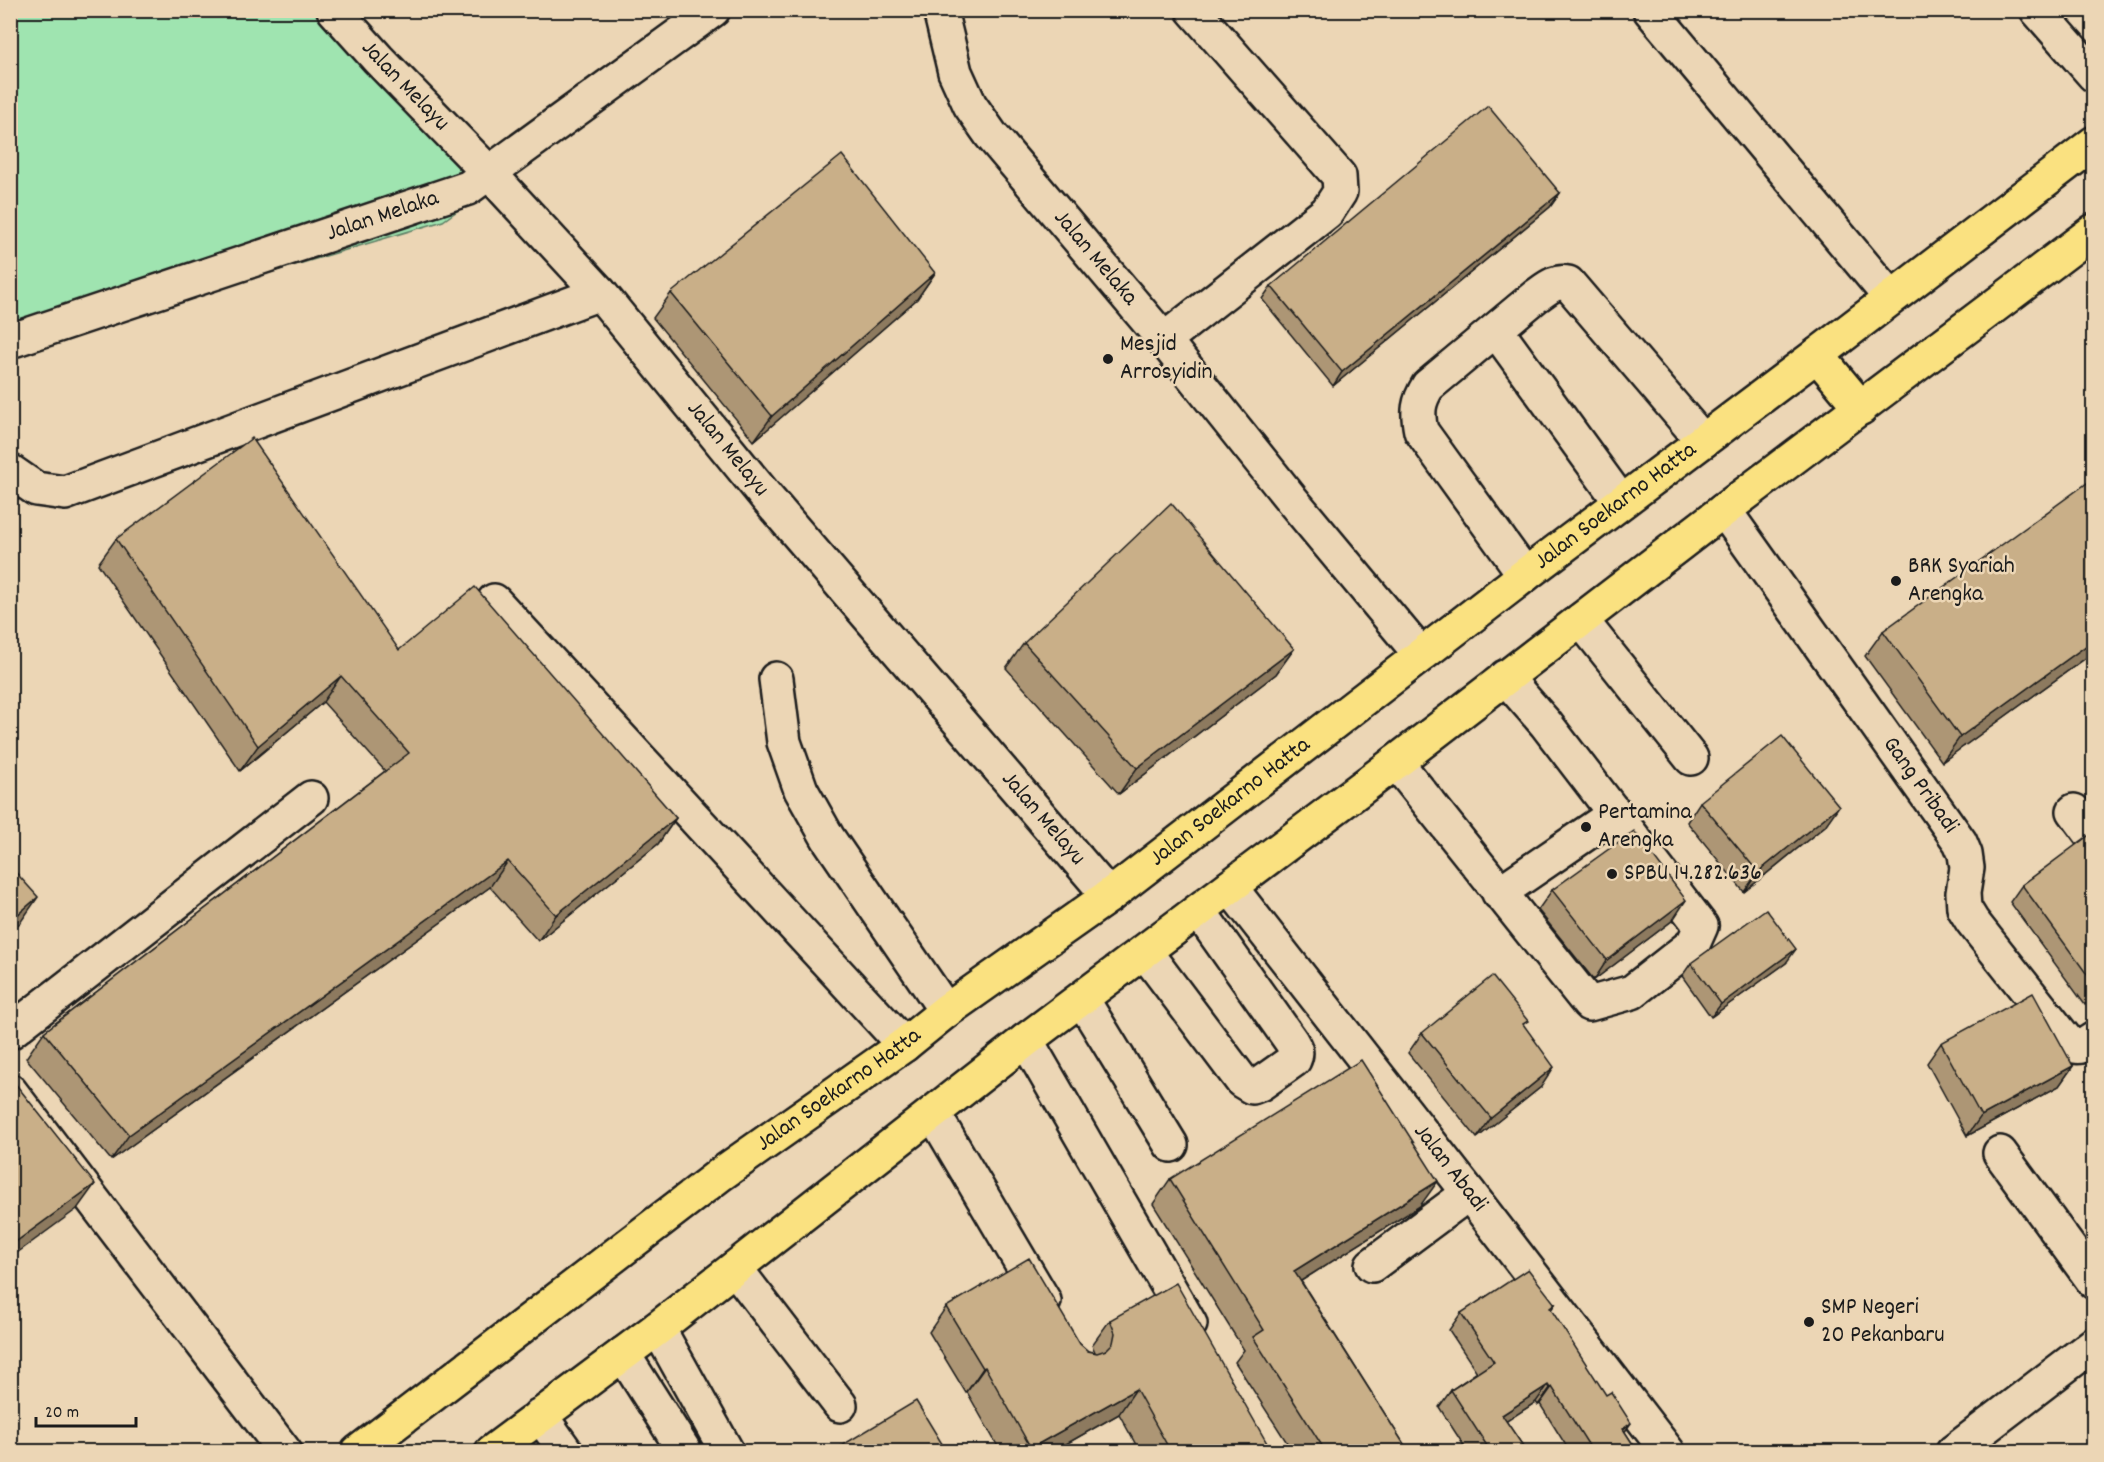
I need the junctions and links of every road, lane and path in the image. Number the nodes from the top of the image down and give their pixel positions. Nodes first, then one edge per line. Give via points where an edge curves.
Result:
1 (334, 10) edge
2 (713, 10) edge
3 (940, 10) edge
4 (1193, 10) edge
5 (1650, 10) edge
6 (2037, 10) edge
7 (2094, 75) edge
8 (2094, 143) edge
9 (490, 174) junction
10 (2094, 231) edge
11 (600, 293) junction
12 (1890, 297) junction
13 (1496, 330) junction
14 (1164, 340) junction
15 (10, 341) edge
16 (1817, 355) junction
17 (1861, 408) junction
18 (1703, 441) junction
19 (10, 471) edge
20 (1621, 502) junction
21 (1724, 510) junction
22 (1525, 575) junction
23 (494, 601) dead end
24 (1581, 620) junction
25 (1421, 655) junction
26 (1505, 677) junction
27 (776, 679) dead end
28 (1691, 758) dead end
29 (1396, 762) junction
30 (311, 798) dead end
31 (2074, 811) dead end
32 (1616, 813) junction
33 (2094, 838) edge
34 (1230, 887) junction
35 (1499, 893) junction
36 (1109, 896) junction
37 (1199, 911) junction
38 (1145, 952) junction
39 (1082, 999) junction
40 (946, 1011) junction
41 (10, 1032) edge
42 (2094, 1039) edge
43 (1026, 1040) junction
44 (904, 1045) junction
45 (10, 1091) edge
46 (933, 1113) junction
47 (1171, 1145) dead end
48 (2000, 1153) dead end
49 (1469, 1193) junction
50 (1372, 1265) dead end
51 (735, 1268) junction
52 (2094, 1282) edge
53 (658, 1328) junction
54 (1060, 1329) edge
55 (2094, 1344) edge
56 (1204, 1349) edge
57 (623, 1354) junction
58 (840, 1405) dead end
59 (540, 1415) junction
60 (285, 1452) edge
61 (358, 1452) edge
62 (492, 1452) edge
63 (566, 1452) edge
64 (685, 1452) edge
65 (727, 1452) edge
66 (1668, 1452) edge
67 (1953, 1452) edge

1 - 9 street, Jalan Melayu
2 - 9 street, Jalan Melaka
3 - 14 street, Jalan Melaka via 955,72 970,105
4 - 14 street via 1339,176 1340,192 1327,212
5 - 12 street
6 - 7 street
8 - 12 main road, Jalan Soekarno Hatta
9 - 11 street, Jalan Melayu
9 - 15 street, Jalan Melaka via 450,195
10 - 17 main road
11 - 19 street via 65,493 36,489
11 - 36 street, Jalan Melayu via 767,498
12 - 16 main road, Jalan Soekarno Hatta
13 - 18 street via 1552,285 1568,283
13 - 20 street
13 - 22 street via 1428,386 1419,400 1419,419 1421,431
14 - 25 street, Jalan Melaka
16 - 17 main road
16 - 18 main road, Jalan Soekarno Hatta
17 - 21 main road
18 - 20 main road, Jalan Soekarno Hatta
20 - 22 main road, Jalan Soekarno Hatta
21 - 24 main road
21 - 42 street, Gang Pribadi via 1960,842 1967,868 1964,908 1972,921 2070,1046 2082,1047
22 - 25 main road, Jalan Soekarno Hatta
23 - 44 street
24 - 26 main road
24 - 28 street
25 - 36 main road, Jalan Soekarno Hatta
26 - 29 main road
26 - 32 street
27 - 40 street via 784,742 801,790 828,838
29 - 34 main road
29 - 35 street
30 - 41 street
31 - 33 street
32 - 35 street
32 - 35 street via 1701,926 1693,944 1632,992 1589,1004
34 - 37 main road
34 - 49 street, Jalan Abadi
36 - 40 main road, Jalan Soekarno Hatta
37 - 38 main road
37 - 38 street via 1291,1041 1296,1049 1294,1060 1260,1084 1252,1087 1242,1081
38 - 39 main road
39 - 43 main road
39 - 47 street
40 - 44 main road, Jalan Soekarno Hatta
43 - 46 main road
43 - 56 street
44 - 61 main road, Jalan Soekarno Hatta via 721,1174
45 - 60 street
46 - 51 main road
46 - 54 street
48 - 52 street
49 - 50 street
49 - 66 street, Jalan Abadi
51 - 53 main road
51 - 58 street
53 - 57 main road
53 - 65 street
55 - 67 street
57 - 59 main road
57 - 64 street
59 - 62 main road
59 - 63 street

